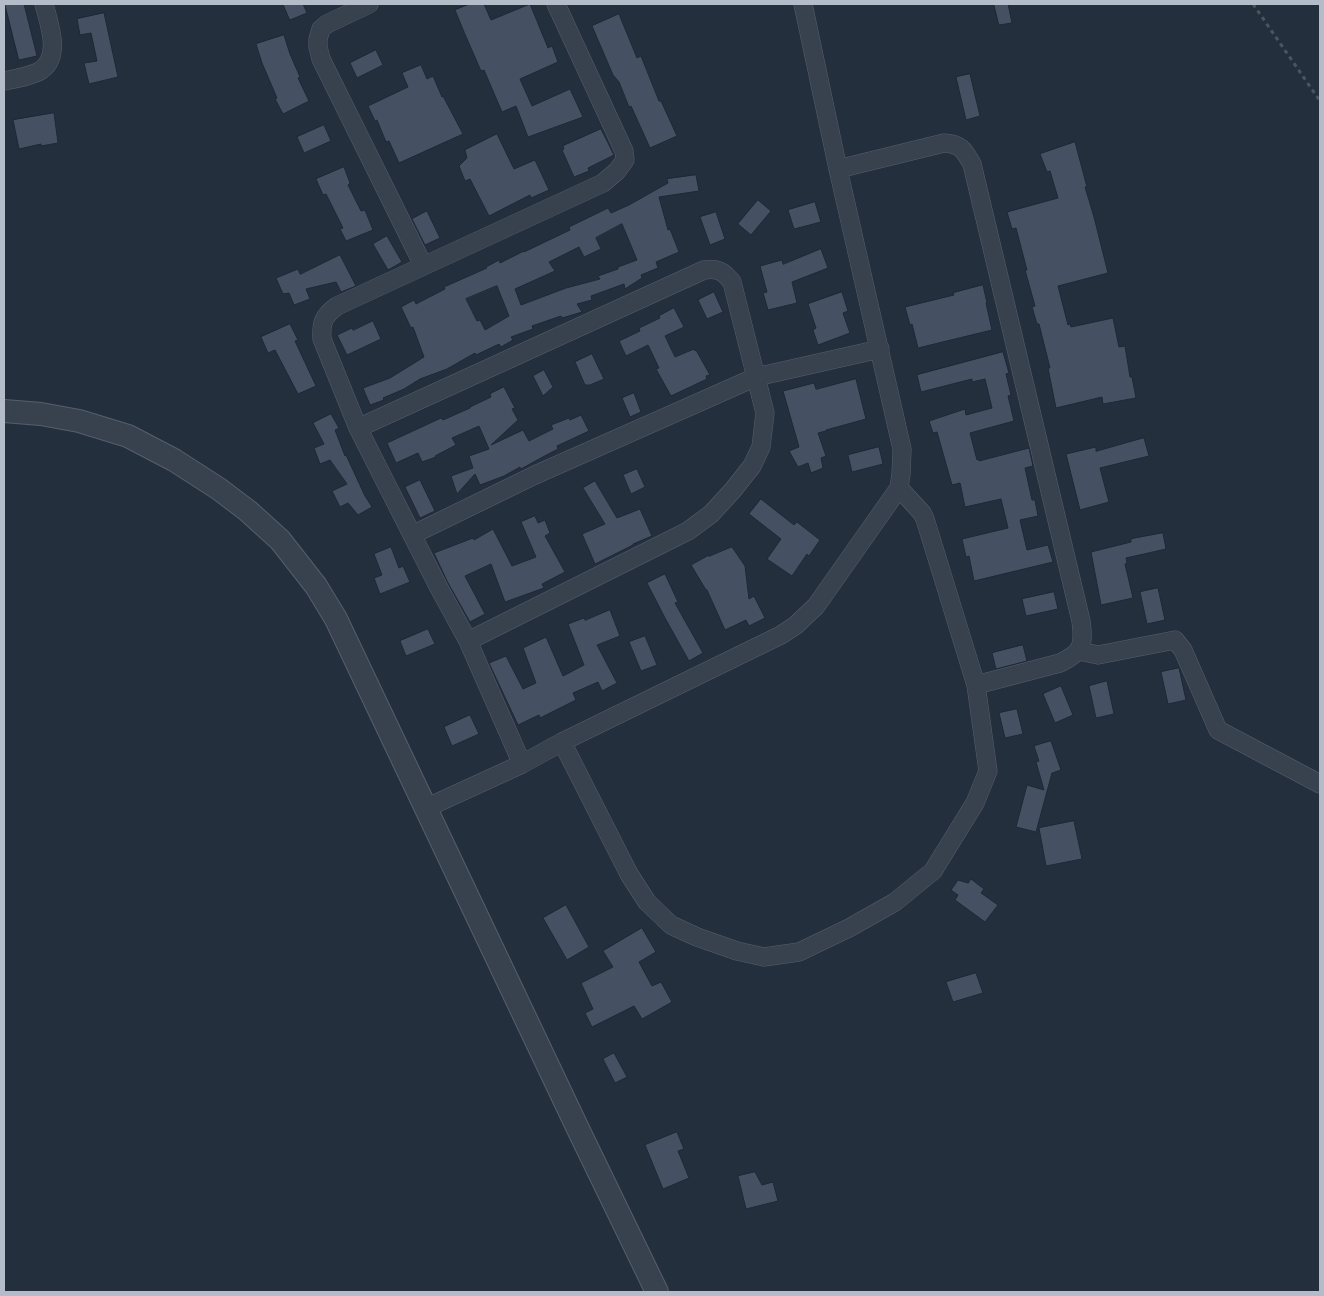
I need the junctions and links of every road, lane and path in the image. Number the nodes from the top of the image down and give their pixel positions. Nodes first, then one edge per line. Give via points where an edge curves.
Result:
1 (44, 4) edge
2 (369, 4) edge
3 (556, 4) edge
4 (803, 4) edge
5 (1253, 4) edge
6 (4, 81) edge
7 (1320, 101) edge
8 (838, 168) junction
9 (423, 266) junction
10 (880, 349) junction
11 (756, 377) junction
12 (4, 412) edge
13 (358, 428) junction
14 (899, 488) junction
15 (412, 535) junction
16 (468, 641) junction
17 (1079, 651) junction
18 (976, 685) junction
19 (562, 742) junction
20 (522, 764) junction
21 (1320, 784) edge
22 (426, 808) junction
23 (657, 1292) edge

1 - 6 street via 52,42 49,62 40,71
2 - 9 street via 327,24 321,30 318,47
3 - 9 street via 624,151 625,160 603,183
4 - 8 street
5 - 7 path
8 - 10 street
8 - 17 street via 944,143 960,147 972,164 1081,621 1083,639
9 - 13 street via 337,306 324,319 322,340
10 - 11 street
10 - 14 street via 902,449
11 - 13 street via 732,282 726,274 710,269
11 - 15 street via 534,475
11 - 16 street via 765,414 761,447 752,466 711,514 688,531
12 - 22 street via 79,421 128,436 219,488 280,540 316,586 336,619
13 - 15 street
14 - 18 street via 925,519
14 - 19 street via 816,606 796,625
15 - 16 street
16 - 20 street
17 - 18 street via 1060,663
17 - 21 street via 1098,655 1175,640 1183,650 1218,730
18 - 19 street via 988,771 975,803 933,871 895,902 849,928 799,952 764,957 737,951 671,925 646,902
19 - 20 street
20 - 22 street
22 - 23 street

